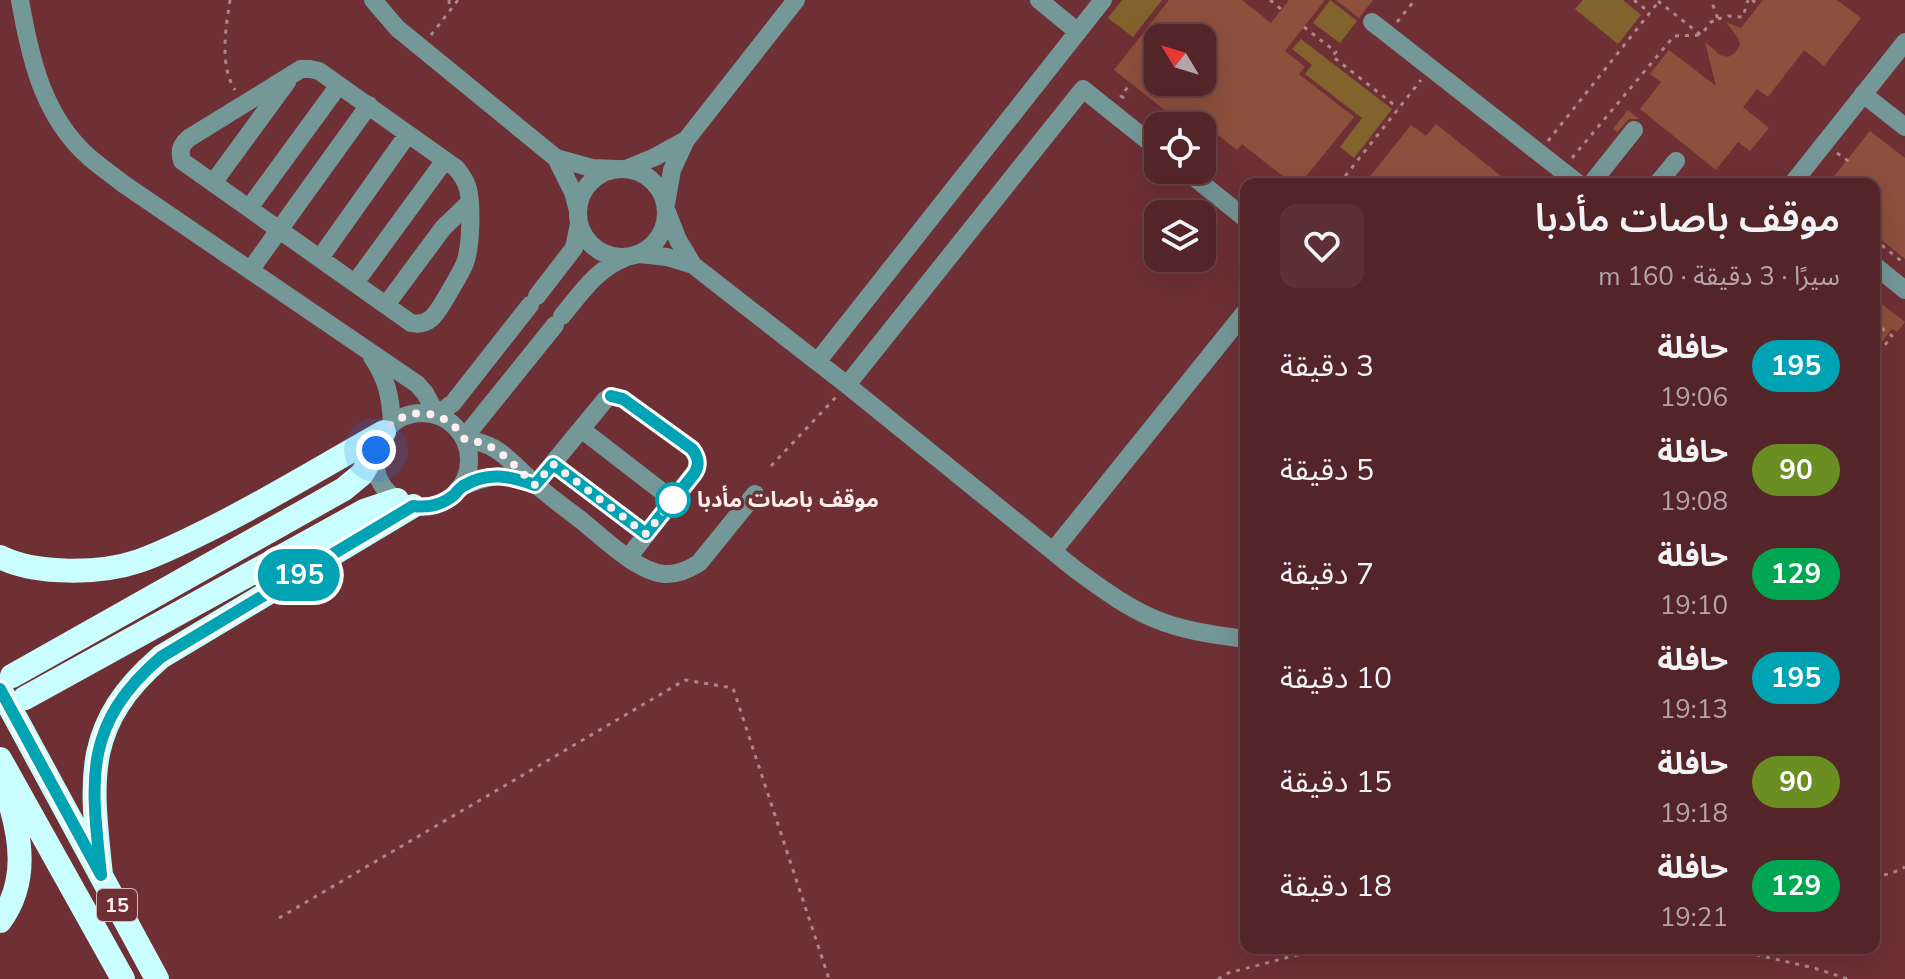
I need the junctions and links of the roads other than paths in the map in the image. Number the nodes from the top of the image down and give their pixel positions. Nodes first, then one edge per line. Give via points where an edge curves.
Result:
1 (20, 0) edge
2 (373, 0) edge
3 (796, 0) edge
4 (1039, 0) edge
5 (1103, 0) edge
6 (1372, 22) dead end
7 (1078, 32) junction
8 (1905, 42) edge
9 (293, 73) junction
10 (339, 85) junction
11 (1863, 94) junction
12 (369, 105) junction
13 (1905, 127) edge
14 (1634, 130) dead end
15 (408, 134) junction
16 (1144, 138) edge
17 (686, 140) junction
18 (556, 158) junction
19 (445, 160) junction
20 (1676, 161) dead end
21 (622, 169) junction
22 (1571, 178) edge
23 (1596, 178) edge
24 (1662, 178) edge
25 (1797, 178) edge
26 (213, 183) junction
27 (1202, 184) edge
28 (469, 203) junction
29 (249, 208) junction
30 (666, 208) junction
31 (1240, 214) edge
32 (579, 218) junction
33 (279, 229) junction
34 (634, 256) junction
35 (320, 258) junction
36 (693, 265) junction
37 (251, 269) junction
38 (1880, 270) edge
39 (355, 283) junction
40 (1905, 290) edge
41 (386, 305) junction
42 (531, 305) junction
43 (1240, 318) edge
44 (555, 324) junction
45 (368, 351) junction
46 (817, 362) junction
47 (847, 385) junction
48 (437, 415) junction
49 (581, 429) junction
50 (384, 436) junction
51 (465, 440) junction
52 (553, 464) junction
53 (535, 485) junction
54 (461, 487) junction
55 (755, 494) dead end
56 (673, 500) junction
57 (405, 503) junction
58 (646, 534) junction
59 (1053, 551) junction
60 (0, 557) edge
61 (628, 558) junction
62 (1240, 638) edge
63 (6, 683) edge
64 (25, 698) dead end
65 (0, 759) edge
66 (0, 772) edge
67 (101, 875) junction
68 (0, 921) edge
69 (123, 979) edge
70 (157, 979) edge

1 - 37 street via 39,83 68,134 125,185
2 - 18 street via 397,28
3 - 17 street
4 - 7 street
5 - 7 street
6 - 22 street
7 - 46 street
8 - 11 street
9 - 10 street via 319,71
9 - 26 street
9 - 26 street via 182,143 182,161
10 - 12 street
10 - 29 street
11 - 13 street
11 - 25 street
12 - 15 street
12 - 33 street
14 - 23 street
15 - 19 street
15 - 35 street
16 - 47 street via 1083,89
17 - 21 street
17 - 30 street via 672,170
18 - 21 street
18 - 32 street
19 - 28 street via 463,178
19 - 39 street
20 - 24 street
21 - 30 street via 652,180
21 - 32 street via 600,175 587,187
26 - 29 street
27 - 31 street
28 - 41 street via 443,228
28 - 41 street via 465,262 435,316 420,325 411,323
29 - 33 street
30 - 34 street via 660,237
30 - 36 street
32 - 34 street via 587,240 601,252
32 - 42 street via 574,248
33 - 35 street
33 - 37 street
34 - 36 street
34 - 44 street via 599,272
35 - 39 street
36 - 46 street
37 - 45 street
38 - 40 street
39 - 41 street
42 - 44 street
42 - 48 street via 458,397
43 - 59 street
44 - 51 street
45 - 48 street via 417,384
45 - 50 street via 391,404
46 - 47 street
47 - 59 street
48 - 50 street via 413,414 398,420
48 - 51 street via 451,422
49 - 52 street
49 - 56 street
49 - 56 street via 605,400 615,396 688,446 697,458 697,469
50 - 57 street via 376,467 390,495
50 - 60 highway via 242,513 136,562 64,571
50 - 63 highway via 362,474 344,489
51 - 53 street via 489,444
51 - 54 street via 469,464
52 - 53 street
52 - 58 street
53 - 54 street via 497,475
53 - 61 street
54 - 57 street via 439,504
55 - 61 street via 708,554 688,570 663,574
56 - 58 street
57 - 64 highway via 364,511
57 - 67 highway via 161,657 124,695 96,756 93,807
58 - 61 street
59 - 62 street via 1110,595 1155,620
63 - 67 highway, 15
65 - 69 highway, 15
66 - 68 highway via 18,830 20,860 14,897
67 - 70 highway, 15

